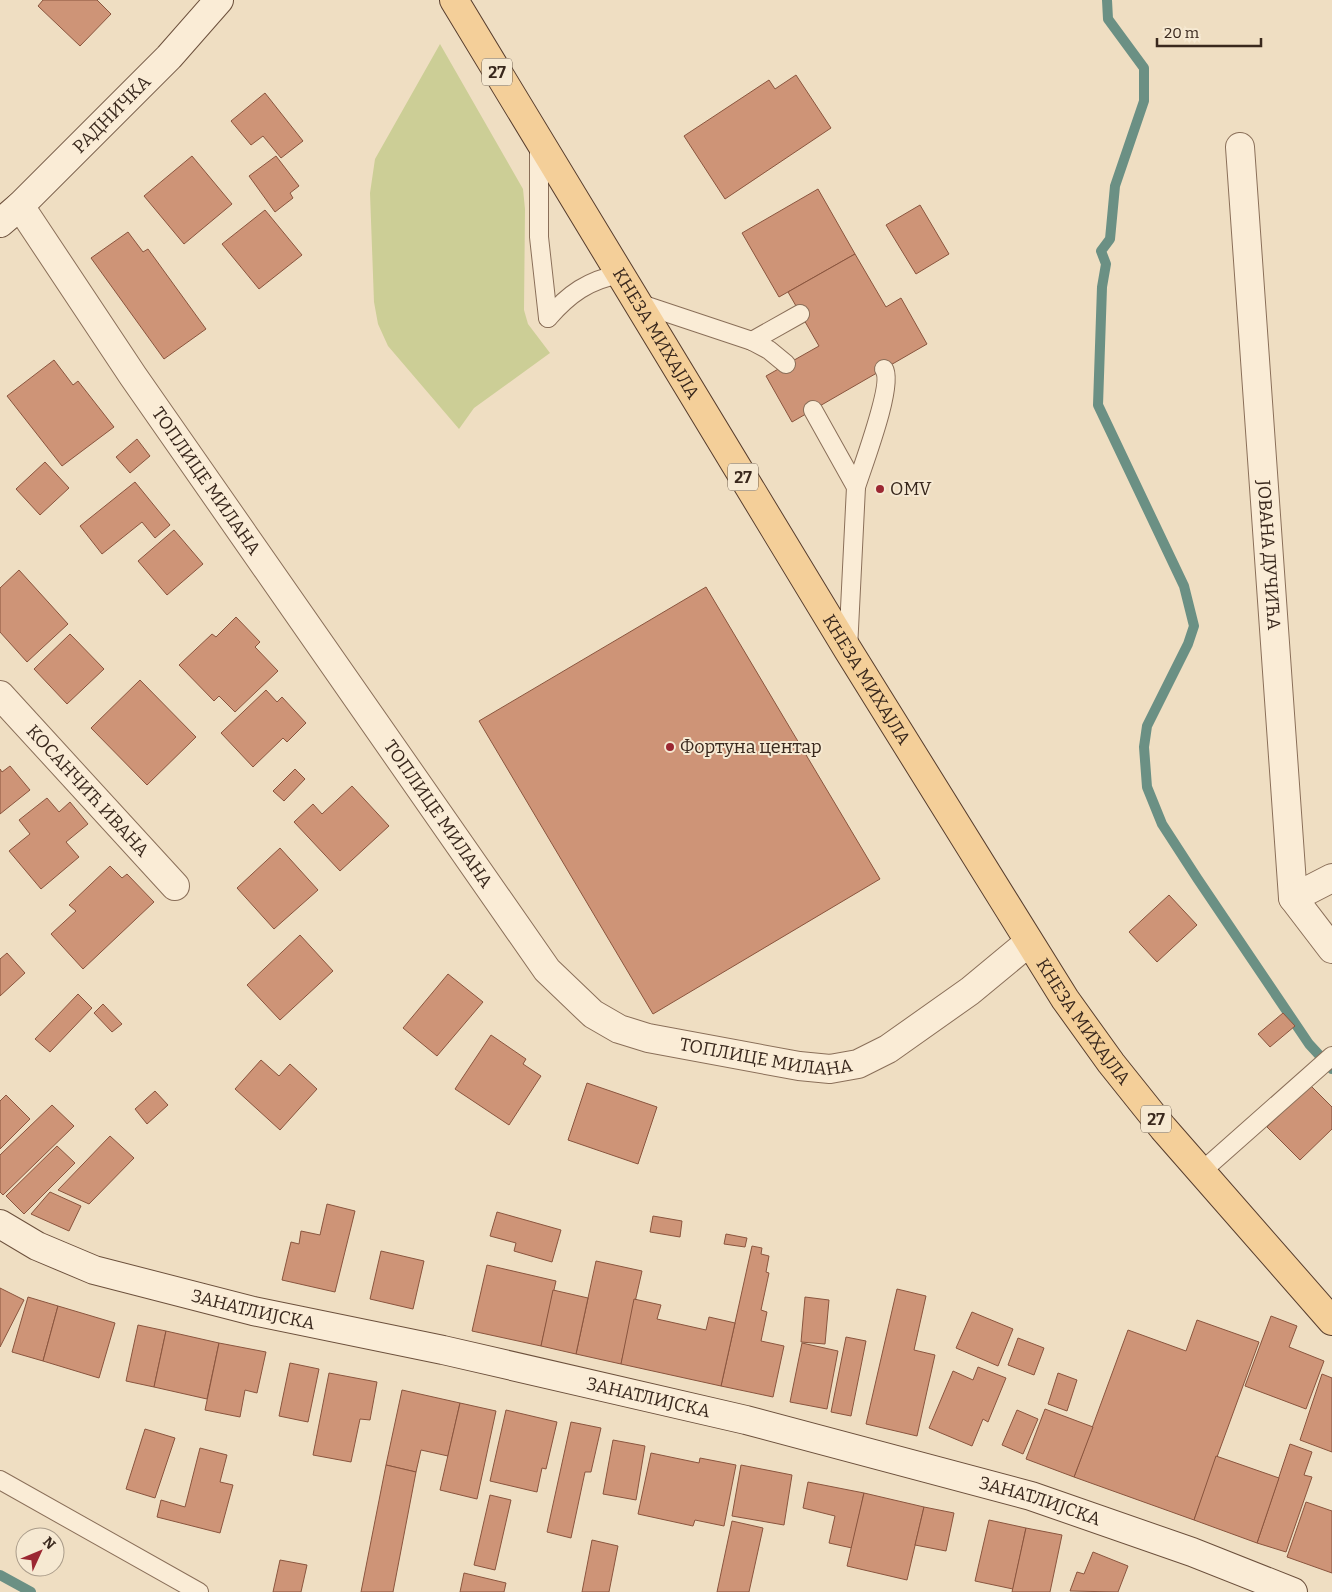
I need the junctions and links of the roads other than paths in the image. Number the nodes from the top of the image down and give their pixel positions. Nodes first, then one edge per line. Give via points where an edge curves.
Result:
1 (219, 0) edge
2 (454, 0) edge
3 (540, 144) junction
4 (1240, 147) dead end
5 (20, 206) junction
6 (0, 223) edge
7 (621, 274) junction
8 (638, 303) junction
9 (800, 314) dead end
10 (752, 342) junction
11 (786, 364) dead end
12 (884, 369) dead end
13 (813, 410) dead end
14 (856, 486) junction
15 (848, 650) junction
16 (0, 695) edge
17 (1332, 878) edge
18 (175, 886) dead end
19 (1293, 898) junction
20 (1028, 943) junction
21 (1332, 949) edge
22 (1332, 1056) edge
23 (1201, 1172) junction
24 (0, 1224) edge
25 (1332, 1321) edge
26 (0, 1480) edge
27 (1254, 1585) edge
28 (199, 1592) edge
29 (1293, 1592) edge

1 - 5 street, РАДНИЧКА via 169,57
2 - 3 main road, КНЕЗА МИХАЈЛА / 27
3 - 7 main road, КНЕЗА МИХАЈЛА / 27
3 - 7 lane via 540,237 548,318 565,298 579,288
4 - 19 street, ЈОВАНА ДУЧИЋА
5 - 6 street, РАДНИЧКА
5 - 20 street, ТОПЛИЦЕ МИЛАНА via 133,376 547,970 593,1014 619,1030 648,1038 830,1069 858,1064 888,1049 970,991
7 - 8 main road, КНЕЗА МИХАЈЛА / 27
8 - 10 lane
8 - 15 main road, КНЕЗА МИХАЈЛА / 27
9 - 10 lane
10 - 11 lane via 769,350
12 - 14 lane via 887,374 886,391
13 - 14 lane
14 - 15 lane
15 - 20 main road, КНЕЗА МИХАЈЛА / 27
16 - 18 street, КОСАНЧИЋ ИВАНА
17 - 19 street
19 - 21 street
20 - 23 main road, КНЕЗА МИХАЈЛА / 27 via 1111,1063
22 - 23 lane
23 - 25 main road, КНЕЗА МИХАЈЛА / 27
24 - 27 street, ЗАНАТЛИЈСКА via 37,1246 94,1270 253,1311 443,1350 746,1420 993,1485 1099,1519
26 - 28 lane
27 - 29 street, ЗАНАТЛИЈСКА

